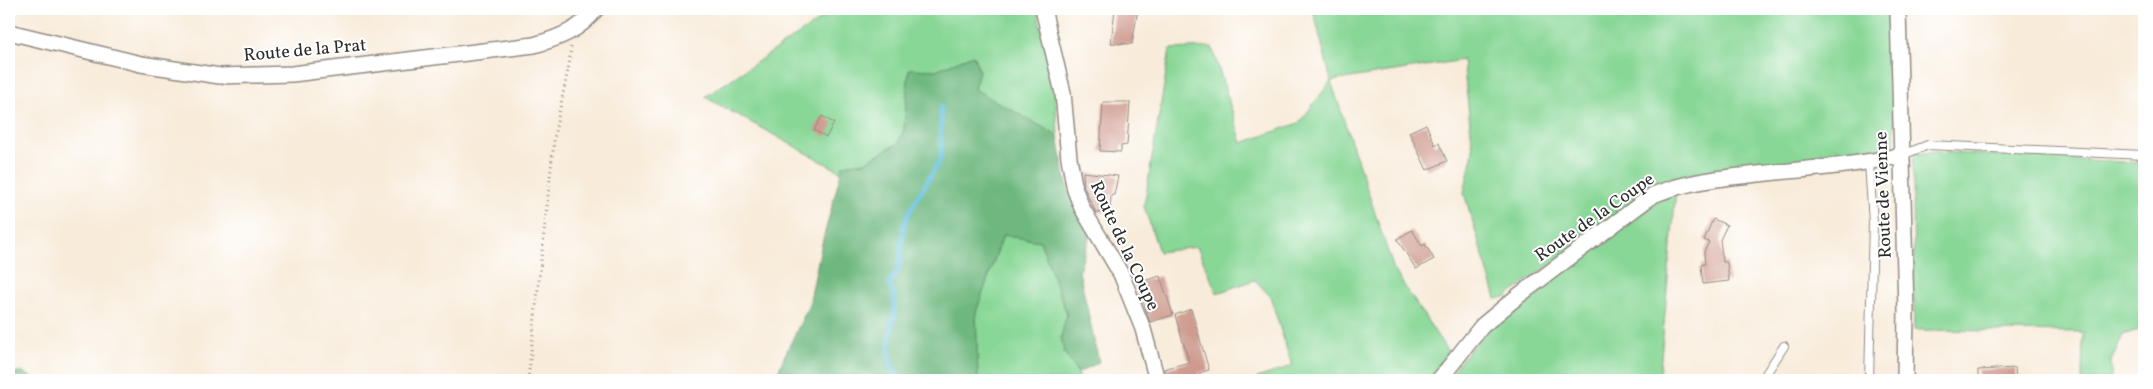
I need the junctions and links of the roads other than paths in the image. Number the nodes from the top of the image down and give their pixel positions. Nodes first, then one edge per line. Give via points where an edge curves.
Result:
1 (596, 9) edge
2 (1043, 9) edge
3 (1898, 9) edge
4 (9, 32) edge
5 (1902, 155) junction
6 (2144, 155) edge
7 (1869, 163) junction
8 (1784, 346) dead end
9 (1157, 380) edge
10 (1439, 380) edge
11 (1762, 380) edge
12 (1869, 380) edge
13 (1904, 380) edge

1 - 4 street, Route de la Prat via 573,31 534,45 292,74 220,76 141,64
2 - 9 street, Route de la Coupe via 1063,93 1075,190 1124,283
3 - 5 street, Route de Vienne
5 - 6 lane via 1928,145
5 - 7 street, Route de la Coupe
5 - 13 street, Route de Vienne via 1906,311
7 - 10 street, Route de la Coupe via 1701,180 1671,187 1653,196 1482,326
7 - 12 lane via 1872,222
8 - 11 lane

